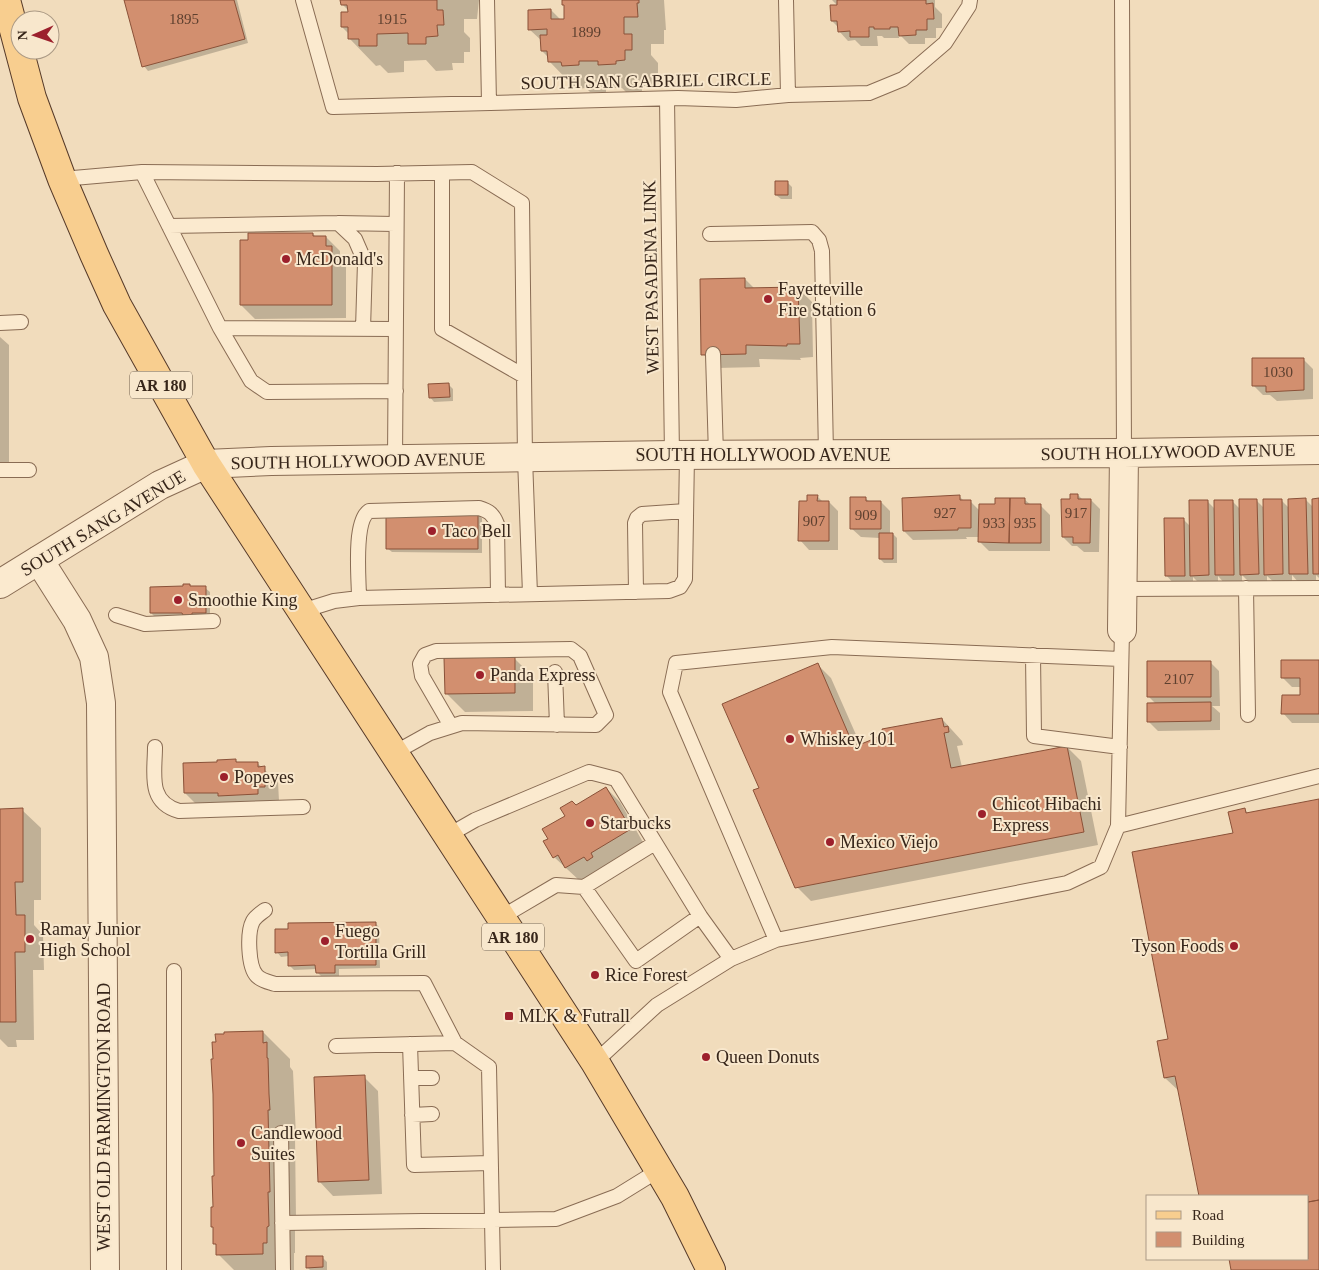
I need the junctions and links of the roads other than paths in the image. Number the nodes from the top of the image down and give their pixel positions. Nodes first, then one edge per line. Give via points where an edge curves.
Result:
1 (6, 0) edge
2 (303, 0) edge
3 (486, 0) edge
4 (786, 0) edge
5 (970, 0) edge
6 (1122, 0) edge
7 (788, 96) junction
8 (667, 99) junction
9 (489, 104) junction
10 (142, 172) junction
11 (442, 173) junction
12 (397, 174) junction
13 (62, 179) junction
14 (338, 224) junction
15 (395, 224) junction
16 (169, 226) junction
17 (710, 234) dead end
18 (21, 322) dead end
19 (0, 323) edge
20 (220, 328) junction
21 (363, 329) junction
22 (396, 329) junction
23 (713, 354) dead end
24 (524, 376) junction
25 (396, 391) junction
26 (1319, 450) edge
27 (1124, 453) junction
28 (826, 454) junction
29 (680, 455) junction
30 (716, 455) junction
31 (524, 458) junction
32 (395, 460) junction
33 (206, 464) junction
34 (0, 470) edge
35 (29, 470) dead end
36 (686, 511) junction
37 (39, 560) junction
38 (0, 584) edge
39 (1246, 588) junction
40 (1319, 588) edge
41 (1122, 589) junction
42 (636, 592) junction
43 (530, 594) junction
44 (498, 595) junction
45 (359, 598) junction
46 (302, 611) junction
47 (116, 615) dead end
48 (213, 621) dead end
49 (1122, 630) joint
50 (1033, 655) junction
51 (1121, 659) junction
52 (555, 672) dead end
53 (1248, 715) dead end
54 (557, 725) junction
55 (450, 726) junction
56 (155, 747) dead end
57 (1120, 747) junction
58 (394, 753) junction
59 (1319, 776) edge
60 (303, 807) dead end
61 (1118, 826) junction
62 (447, 836) junction
63 (655, 843) junction
64 (584, 888) junction
65 (264, 910) dead end
66 (700, 916) junction
67 (500, 918) junction
68 (776, 940) junction
69 (732, 959) junction
70 (174, 971) dead end
71 (455, 1043) junction
72 (410, 1044) junction
73 (336, 1046) dead end
74 (595, 1062) junction
75 (411, 1078) junction
76 (432, 1078) dead end
77 (432, 1114) dead end
78 (412, 1115) junction
79 (280, 1133) dead end
80 (490, 1163) junction
81 (659, 1170) junction
82 (491, 1220) junction
83 (282, 1223) junction
84 (105, 1270) edge
85 (174, 1270) edge
86 (283, 1270) edge
87 (492, 1270) edge
88 (711, 1270) edge

1 - 13 main road, AR 180 via 32,98
2 - 9 lane, SOUTH SAN GABRIEL CIRCLE via 332,107
3 - 9 lane
4 - 7 lane
5 - 7 lane, SOUTH SAN GABRIEL CIRCLE via 945,43 903,79 869,93
6 - 27 lane
7 - 8 lane, SOUTH SAN GABRIEL CIRCLE via 736,100
8 - 9 lane, SOUTH SAN GABRIEL CIRCLE
8 - 29 lane, WEST PASADENA LINK
10 - 12 lane
10 - 13 lane
10 - 16 lane
11 - 12 lane
11 - 24 lane via 442,329
11 - 24 lane via 472,172 522,203
12 - 15 lane
13 - 33 main road, AR 180 via 118,304
14 - 15 lane
14 - 16 lane
14 - 21 lane via 355,239 365,262
15 - 22 lane
16 - 20 lane
17 - 28 lane via 812,232 819,240 822,251
18 - 19 lane
20 - 21 lane
20 - 25 lane via 250,381 267,392
21 - 22 lane
22 - 25 lane
23 - 30 lane
24 - 31 lane
25 - 32 lane
26 - 27 street, SOUTH HOLLYWOOD AVENUE
27 - 28 street, SOUTH HOLLYWOOD AVENUE
27 - 41 street
28 - 30 street, SOUTH HOLLYWOOD AVENUE
29 - 30 street, SOUTH HOLLYWOOD AVENUE
29 - 31 street, SOUTH HOLLYWOOD AVENUE
29 - 36 lane, WEST PASADENA LINK
31 - 32 street, SOUTH HOLLYWOOD AVENUE
31 - 43 lane
32 - 33 street, SOUTH HOLLYWOOD AVENUE
33 - 37 street, SOUTH SANG AVENUE via 160,485
33 - 46 main road, AR 180
34 - 35 lane
36 - 42 lane, WEST PASADENA LINK via 685,579 680,586 668,592
36 - 42 lane via 642,514 637,518
37 - 38 street, SOUTH SANG AVENUE
37 - 84 street, WEST OLD FARMINGTON ROAD via 77,620 94,657 101,703
39 - 40 lane
39 - 41 lane
39 - 53 lane
41 - 49 street
42 - 43 lane
43 - 44 lane
44 - 45 lane
44 - 45 lane via 496,524 494,516 479,508 369,511 364,514 359,530
45 - 46 lane via 334,601
46 - 58 main road, AR 180
47 - 48 lane via 145,624
49 - 51 lane
50 - 51 lane
50 - 57 lane via 1034,736
50 - 68 lane via 832,647 676,663 670,692
51 - 57 lane
52 - 54 lane
54 - 55 lane via 462,723
54 - 55 lane via 596,725 606,715 580,656 571,649 436,651 425,655 420,664 422,676
55 - 58 lane
56 - 60 lane via 156,793 169,808 179,811
57 - 61 lane
58 - 62 main road, AR 180
59 - 61 lane
61 - 68 lane via 1101,867 1067,883
62 - 63 lane via 476,820 588,772 616,779
62 - 67 main road, AR 180
63 - 64 lane
63 - 66 lane
64 - 66 lane via 636,961
64 - 67 lane via 556,885
65 - 71 lane via 252,923 250,933 252,967 257,976 275,984 424,983
66 - 69 lane
67 - 74 main road, AR 180
68 - 69 lane
69 - 74 lane via 657,1005
70 - 85 lane
71 - 72 lane
71 - 80 lane via 489,1067 484,1077
72 - 73 lane
72 - 75 lane
74 - 81 main road, AR 180
75 - 76 lane
75 - 78 lane
77 - 78 lane
78 - 80 lane via 414,1165
79 - 83 lane
80 - 82 lane
81 - 82 lane via 617,1196 556,1219
81 - 88 main road, AR 180
82 - 83 lane
82 - 87 lane
83 - 86 lane

